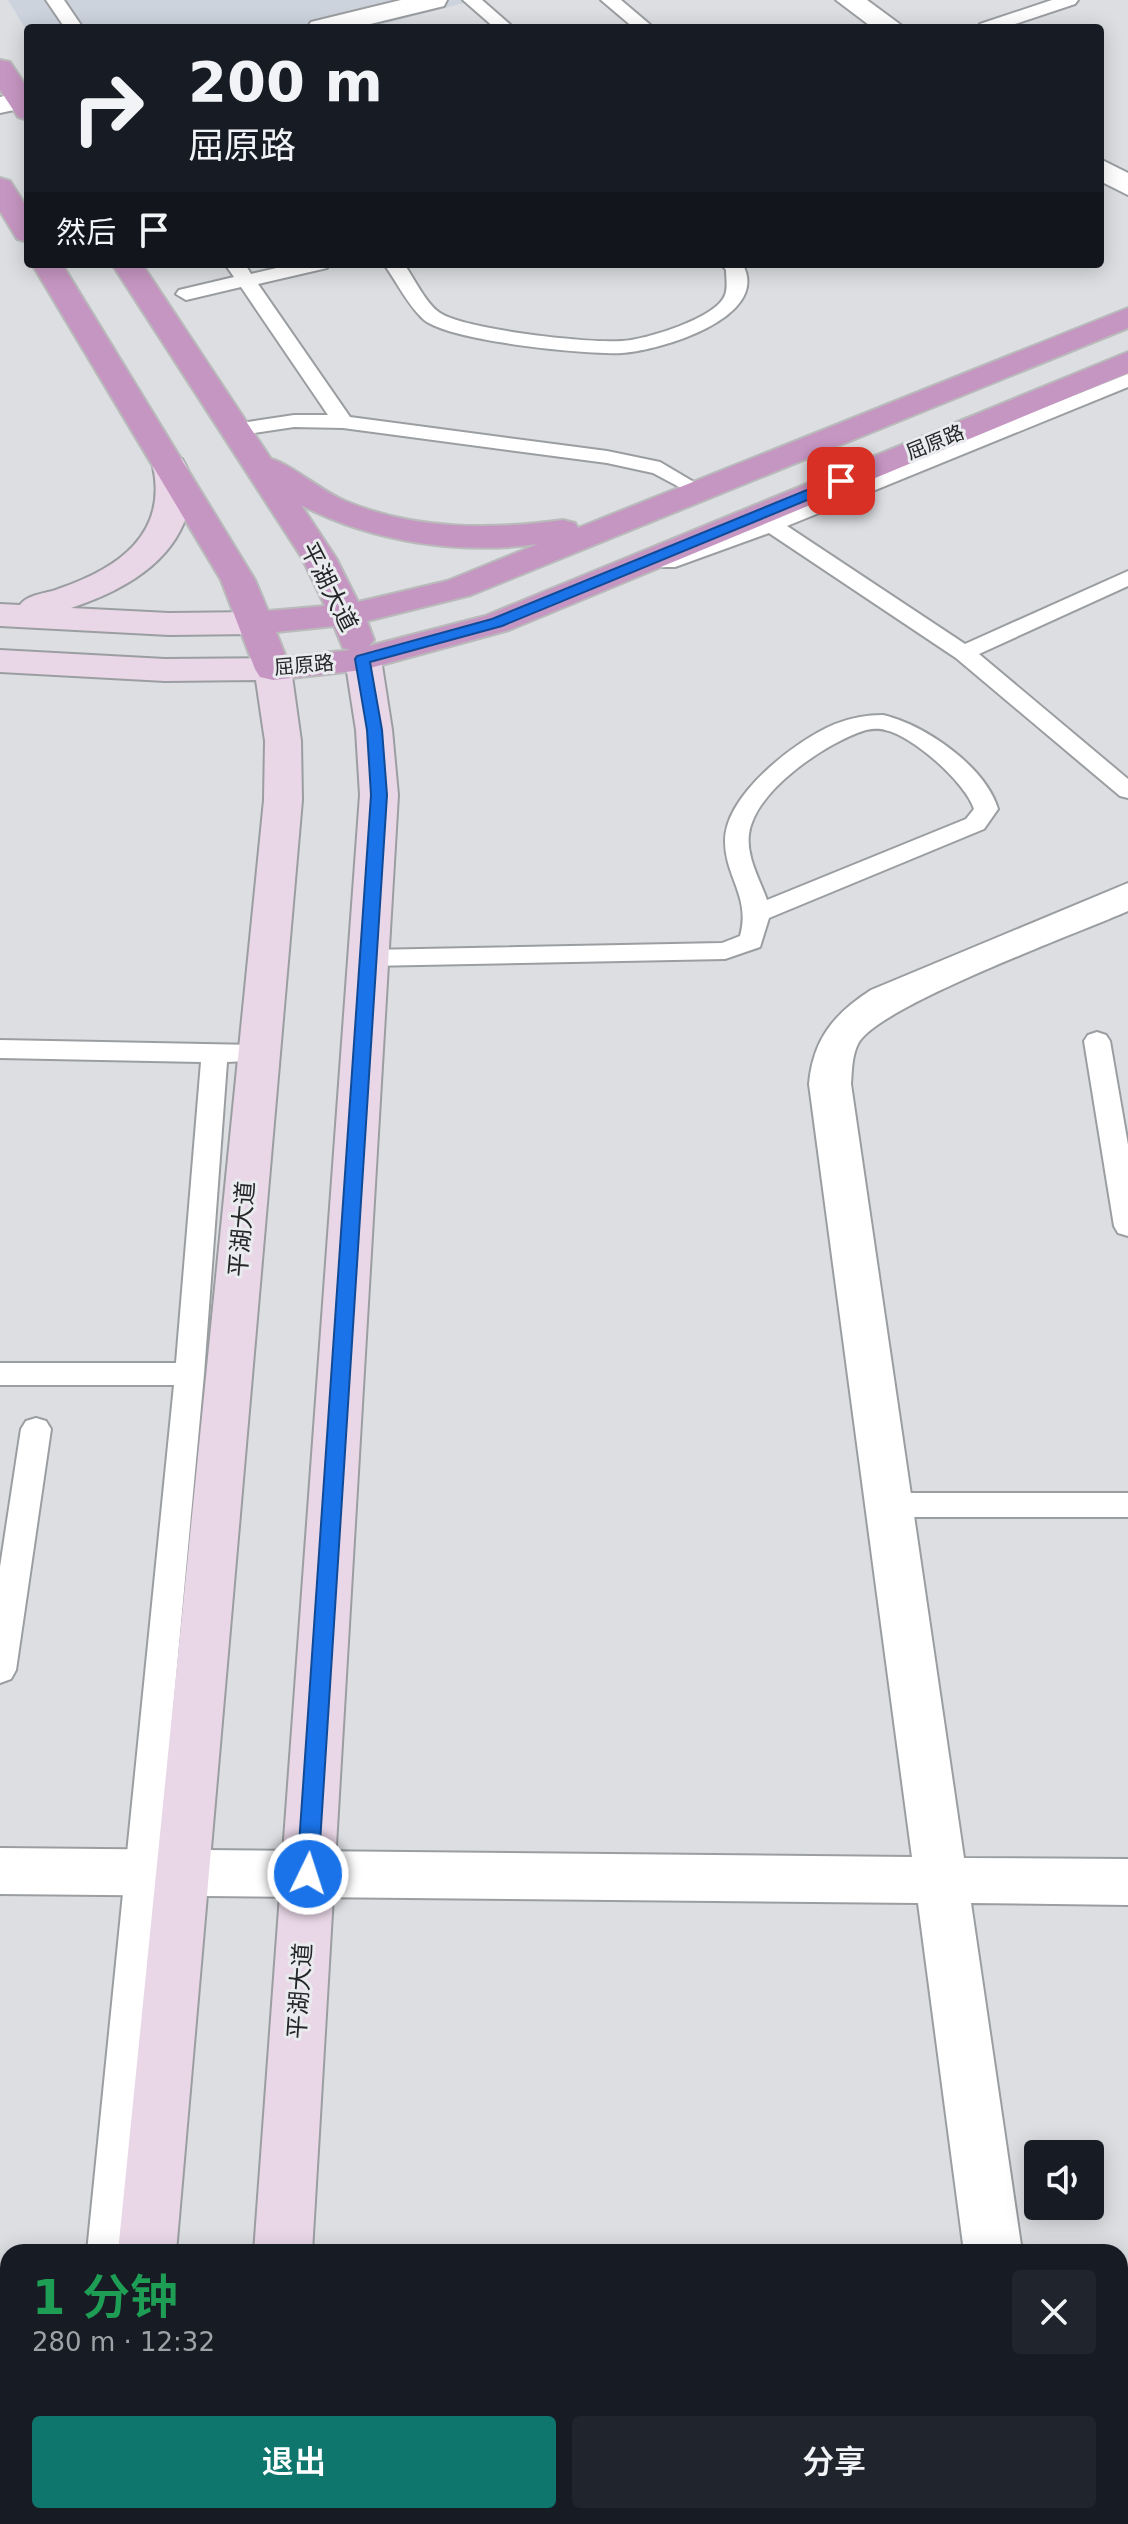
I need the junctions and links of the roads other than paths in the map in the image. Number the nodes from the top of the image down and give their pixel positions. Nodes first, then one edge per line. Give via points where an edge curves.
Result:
1 (55, 0) edge
2 (434, 0) edge
3 (472, 0) edge
4 (610, 0) edge
5 (849, 0) edge
6 (1069, 0) edge
7 (71, 24) edge
8 (337, 24) edge
9 (500, 24) edge
10 (640, 24) edge
11 (885, 24) edge
12 (998, 24) edge
13 (0, 68) edge
14 (19, 104) edge
15 (1104, 171) edge
16 (1128, 186) edge
17 (0, 187) edge
18 (24, 226) edge
19 (49, 268) edge
20 (130, 268) edge
21 (280, 268) edge
22 (397, 268) edge
23 (735, 268) edge
24 (241, 272) edge
25 (186, 294) dead end
26 (1128, 317) edge
27 (1128, 362) edge
28 (1128, 380) edge
29 (343, 422) junction
30 (242, 440) junction
31 (170, 466) junction
32 (698, 491) junction
33 (662, 505) junction
34 (771, 525) junction
35 (1128, 578) edge
36 (0, 613) edge
37 (348, 616) junction
38 (256, 623) junction
39 (497, 623) junction
40 (964, 653) junction
41 (363, 659) junction
42 (4, 664) edge
43 (273, 669) junction
44 (1128, 791) edge
45 (1128, 896) edge
46 (758, 913) junction
47 (368, 958) junction
48 (1097, 1041) dead end
49 (0, 1049) edge
50 (237, 1054) junction
51 (1128, 1226) edge
52 (0, 1374) edge
53 (190, 1374) junction
54 (36, 1429) dead end
55 (888, 1505) junction
56 (1128, 1505) edge
57 (0, 1670) edge
58 (0, 1871) edge
59 (163, 1873) junction
60 (308, 1874) junction
61 (941, 1880) junction
62 (1128, 1882) edge
63 (106, 2244) edge
64 (147, 2244) edge
65 (284, 2244) edge
66 (992, 2244) edge

1 - 7 lane
2 - 8 street
3 - 9 lane
4 - 10 lane
5 - 11 street
6 - 12 lane
13 - 14 highway
15 - 16 street
17 - 18 highway
19 - 31 highway, 平湖大道
20 - 30 highway, 平湖大道
21 - 24 lane
22 - 23 lane via 431,316 457,328 588,347 625,347 717,317 735,296
24 - 25 lane
24 - 29 lane
26 - 32 highway, 屈原路
27 - 39 highway, 屈原路
28 - 34 lane
29 - 30 lane via 294,421
29 - 32 lane via 607,457 660,468
30 - 33 highway via 278,477 317,500 366,520 423,533 546,533
30 - 37 highway, 平湖大道 via 319,558
31 - 36 main road via 176,490 169,516 157,540 133,564 100,586 60,602
31 - 38 highway, 平湖大道 via 238,580
32 - 33 highway, 屈原路
33 - 37 highway, 屈原路 via 459,588
34 - 39 lane
34 - 40 lane
35 - 40 lane
36 - 38 main road, 屈原路 via 169,624
37 - 38 highway, 屈原路
37 - 41 highway, 平湖大道
38 - 43 highway, 平湖大道
39 - 41 highway, 屈原路
40 - 44 lane
41 - 43 highway, 屈原路
41 - 47 main road, 平湖大道 via 379,795
42 - 43 main road, 屈原路
43 - 50 main road, 平湖大道 via 283,741 283,800
45 - 55 street via 885,1000 841,1034 831,1059 830,1084
46 - 46 lane via 738,853 738,826 750,802 794,758 845,728 881,722 916,733 982,791 986,809 975,824
46 - 47 lane via 751,941 725,951
47 - 60 main road, 平湖大道
48 - 51 lane
49 - 50 lane
50 - 53 lane
50 - 59 main road, 平湖大道
52 - 53 lane
53 - 59 lane
54 - 57 lane
55 - 56 lane
55 - 61 street
58 - 59 street
59 - 60 street
59 - 63 lane
59 - 64 main road, 平湖大道
60 - 61 street
60 - 65 main road, 平湖大道
61 - 62 street
61 - 66 street

